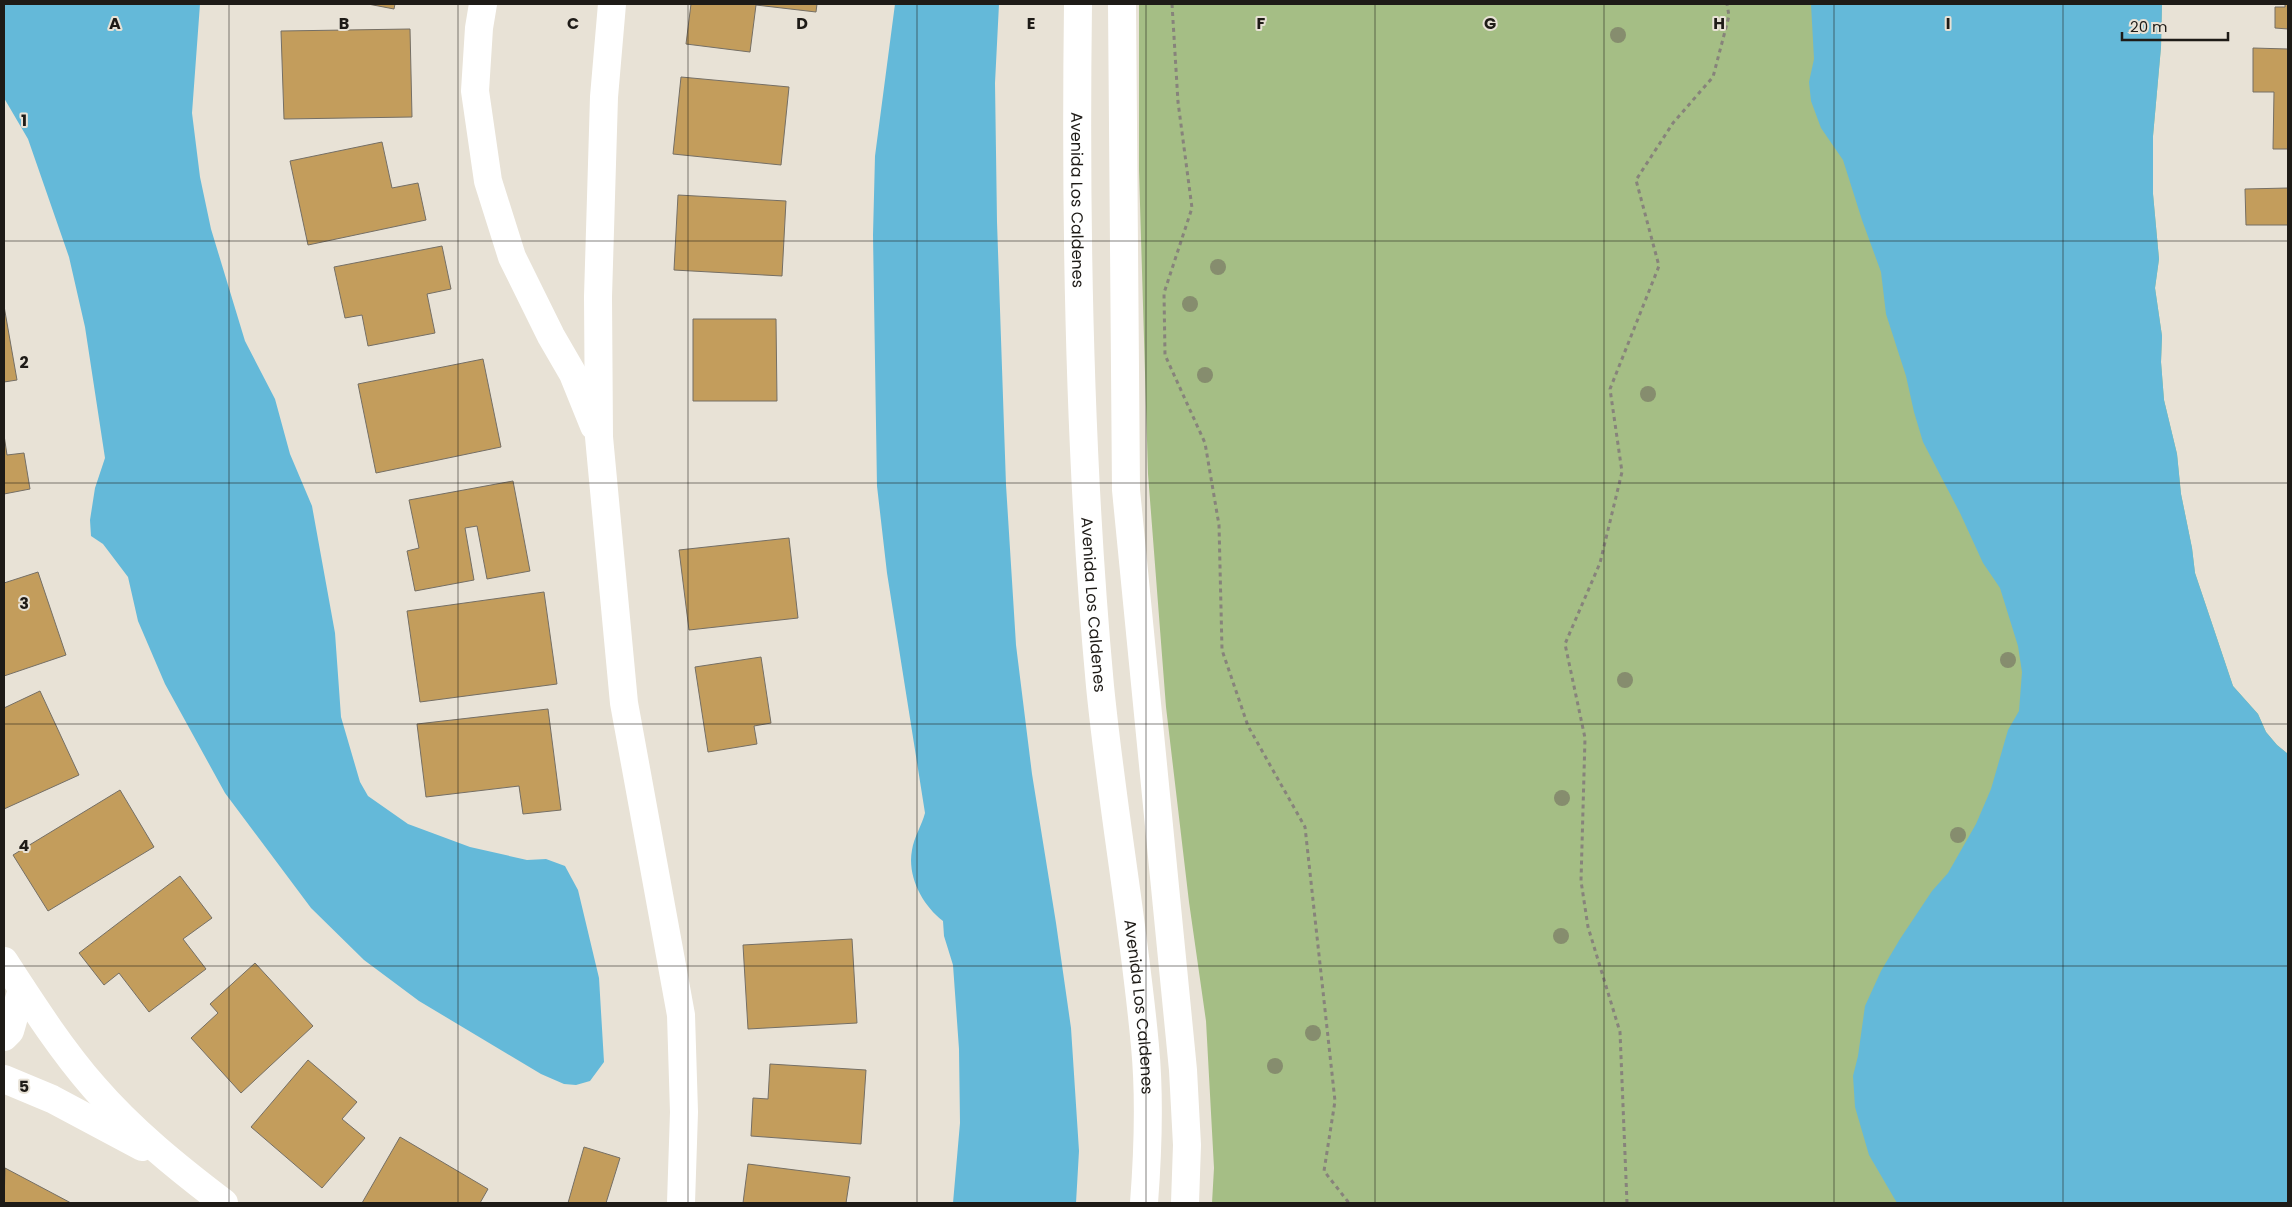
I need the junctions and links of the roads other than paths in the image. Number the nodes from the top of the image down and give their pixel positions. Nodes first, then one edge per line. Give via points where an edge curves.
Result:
1 (483, 4) edge
2 (612, 4) edge
3 (1078, 4) edge
4 (1122, 4) edge
5 (599, 437) junction
6 (4, 961) edge
7 (22, 989) junction
8 (4, 1037) edge
9 (4, 1079) edge
10 (169, 1162) junction
11 (224, 1203) edge
12 (680, 1203) edge
13 (1144, 1203) edge
14 (1185, 1203) edge

1 - 5 street via 475,91 488,181 512,257 572,374
2 - 5 street via 604,97 598,288
3 - 13 street, Avenida Los Caldenes via 1081,414 1100,687 1145,1048 1148,1143
4 - 14 street via 1126,490 1182,1070 1187,1145
5 - 12 street via 624,703 682,1015 684,1112
6 - 7 street
7 - 8 street via 10,1031
7 - 10 street via 67,1055 95,1089
9 - 10 street via 52,1099
10 - 11 street

